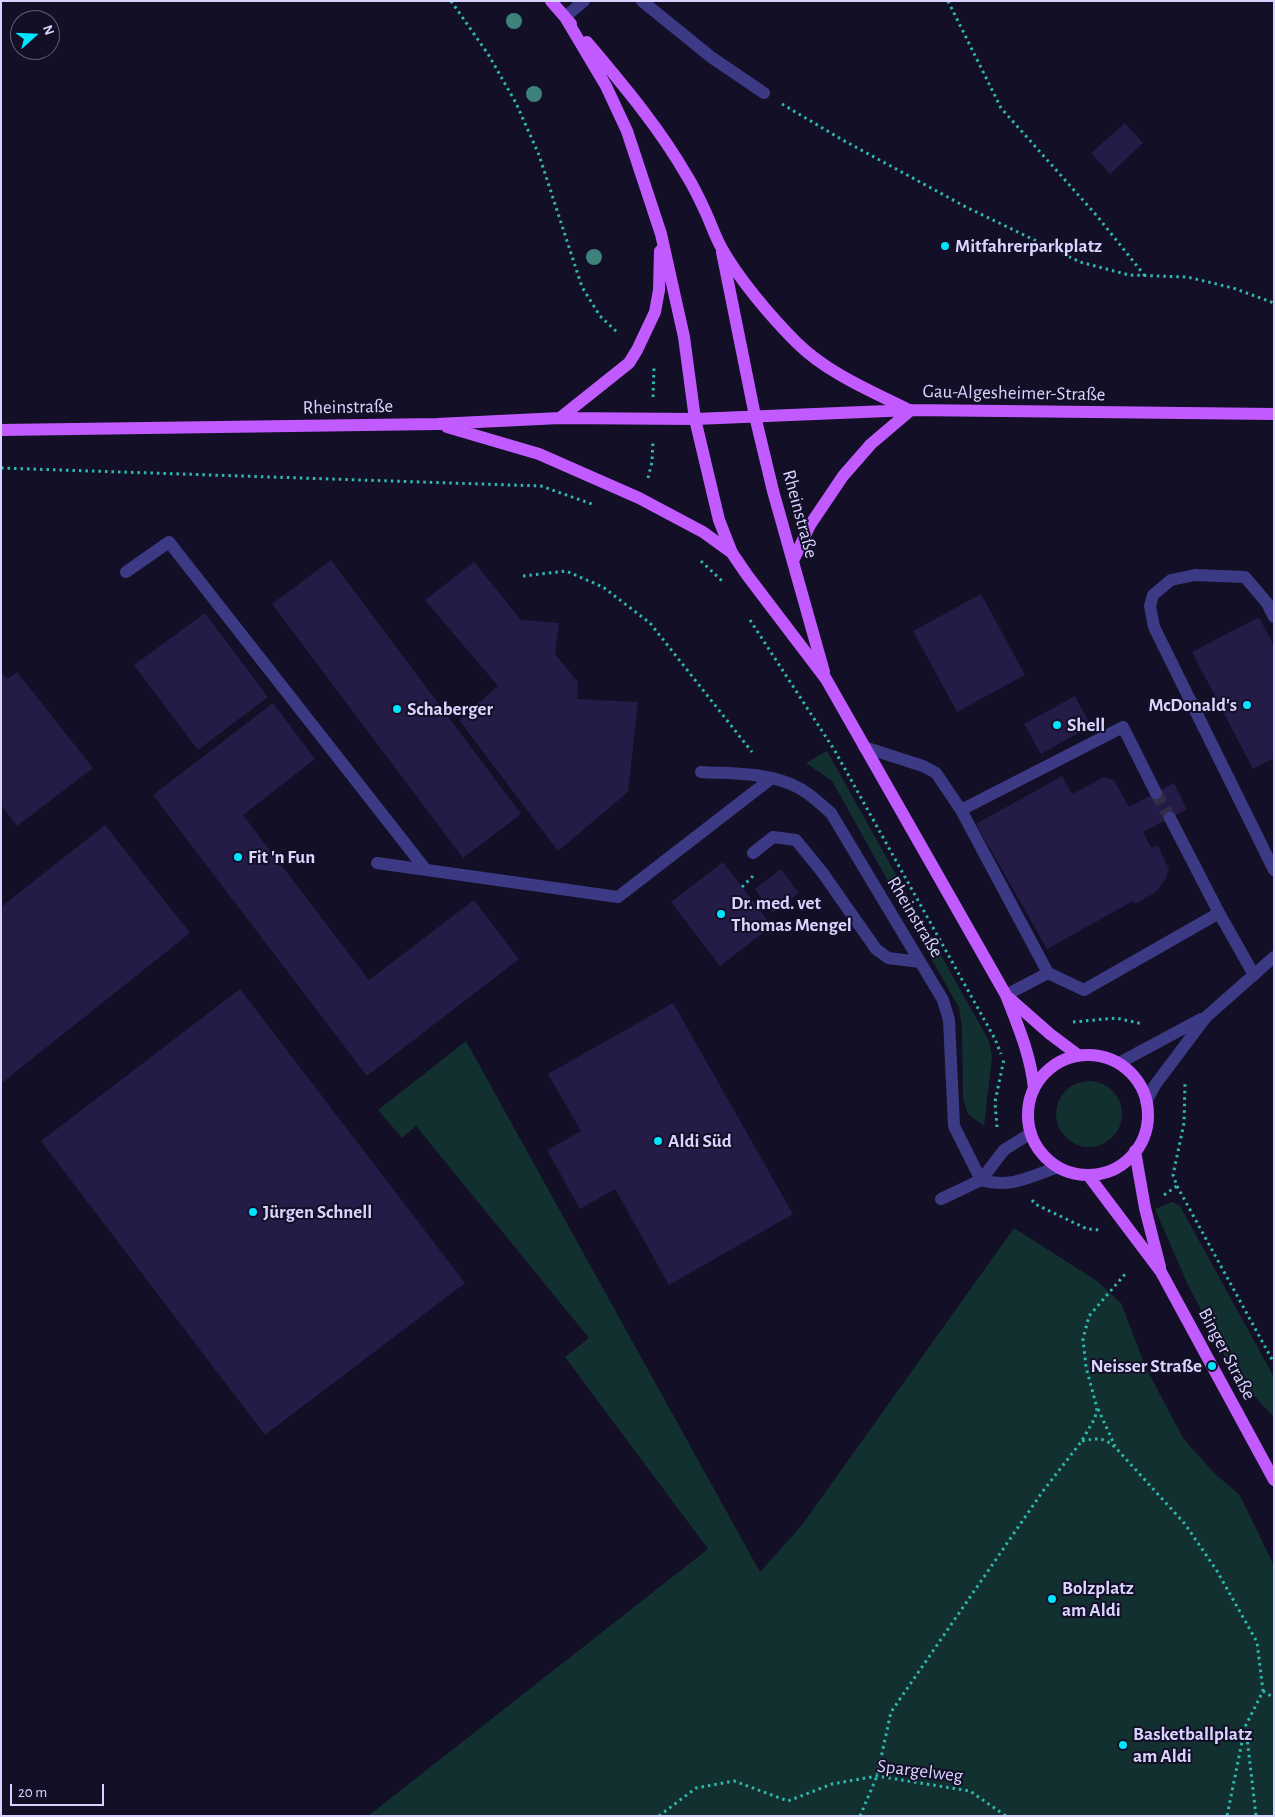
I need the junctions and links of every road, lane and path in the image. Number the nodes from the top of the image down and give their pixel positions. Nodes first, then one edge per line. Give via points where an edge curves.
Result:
1 (451, 1) edge
2 (551, 1) edge
3 (584, 1) edge
4 (642, 1) edge
5 (948, 1) edge
6 (565, 17) junction
7 (764, 94) joint
8 (661, 234) junction
9 (721, 247) junction
10 (1146, 276) junction
11 (1274, 303) edge
12 (621, 335) dead end
13 (911, 410) junction
14 (1274, 414) edge
15 (755, 416) junction
16 (560, 418) junction
17 (695, 419) junction
18 (437, 424) junction
19 (1, 430) edge
20 (1, 468) edge
21 (594, 505) dead end
22 (732, 553) junction
23 (793, 561) junction
24 (126, 572) dead end
25 (522, 576) dead end
26 (1274, 617) edge
27 (826, 679) junction
28 (864, 747) junction
29 (700, 772) dead end
30 (772, 778) junction
31 (1156, 792) tunnel mouth
32 (961, 810) junction
33 (1170, 818) tunnel mouth
34 (753, 853) dead end
35 (377, 863) dead end
36 (426, 870) junction
37 (1274, 870) edge
38 (1219, 913) junction
39 (1274, 956) edge
40 (920, 962) junction
41 (1048, 973) junction
42 (1254, 975) junction
43 (1006, 995) junction
44 (1206, 1017) junction
45 (1078, 1056) junction
46 (1119, 1063) junction
47 (1034, 1089) junction
48 (1146, 1102) junction
49 (1031, 1133) junction
50 (1135, 1151) junction
51 (1058, 1166) junction
52 (1088, 1175) junction
53 (981, 1180) junction
54 (1177, 1186) dead end
55 (1027, 1194) dead end
56 (941, 1199) dead end
57 (1101, 1230) dead end
58 (1161, 1272) junction
59 (1126, 1273) dead end
60 (1274, 1363) edge
61 (1097, 1408) junction
62 (1081, 1442) junction
63 (1115, 1447) junction
64 (1274, 1480) edge
65 (1264, 1691) junction
66 (1274, 1698) edge
67 (1245, 1727) junction
68 (877, 1776) junction
69 (659, 1816) edge
70 (860, 1816) edge
71 (1006, 1816) edge
72 (1227, 1816) edge
73 (1256, 1816) edge

1 - 12 path via 488,54 516,103 539,155 582,287 600,316
2 - 6 main road
3 - 6 street
4 - 7 street via 711,57
5 - 10 path via 1000,108
6 - 8 main road via 606,86 627,131
6 - 9 main road via 636,99 660,133 687,176
7 - 10 path via 966,207 1080,262 1129,275
8 - 16 main road via 655,312 637,350 629,362
8 - 17 main road via 684,337
9 - 13 main road via 752,292 797,343 866,389
9 - 15 main road
10 - 11 path via 1187,277 1233,288
13 - 14 main road, Gau-Algesheimer-Straße
13 - 15 main road, Gau-Algesheimer-Straße
13 - 23 main road via 870,444 843,476 810,525
15 - 17 main road, Rheinstraße
15 - 23 main road, Rheinstraße
16 - 17 main road, Rheinstraße
16 - 18 main road, Rheinstraße
17 - 22 main road, Rheinstraße via 719,520
18 - 19 main road, Rheinstraße
18 - 22 main road via 539,454 639,498 703,532
20 - 21 path via 540,486
22 - 27 main road, Rheinstraße
23 - 27 main road, Rheinstraße
24 - 36 street via 169,542
25 - 30 path via 566,571 603,587 650,623
26 - 37 street via 1267,603 1245,577 1195,575 1171,580 1153,595 1150,606 1154,627
27 - 28 main road, Rheinstraße
28 - 32 street via 923,766 936,774
28 - 43 main road, Rheinstraße
29 - 30 street, Rheinstraße
30 - 36 street via 618,897
30 - 40 street, Rheinstraße via 796,786 831,813
31 - 32 street via 1123,727
32 - 41 street
33 - 38 street
34 - 40 street via 773,837 796,840 876,949 888,958
35 - 36 street
38 - 41 street via 1084,990
38 - 42 street
39 - 42 street
40 - 53 street, Rheinstraße via 943,1000 949,1020 954,1126
41 - 43 street
42 - 44 street
43 - 45 main road, Rheinstraße
43 - 47 main road, Rheinstraße via 1027,1050
44 - 46 street
44 - 48 street
45 - 46 main road via 1099,1056
45 - 47 main road via 1064,1059 1052,1067
46 - 48 main road via 1137,1080
47 - 49 main road via 1029,1103
48 - 50 main road via 1148,1120
49 - 51 main road via 1046,1158
49 - 53 street via 1004,1150
50 - 52 main road via 1123,1164 1106,1172
50 - 58 main road, Binger Straße
51 - 52 main road via 1072,1173
51 - 53 street via 1006,1184
52 - 58 main road, Binger Straße
53 - 56 street
54 - 60 path
55 - 57 path via 1034,1204 1087,1229
58 - 64 main road, Binger Straße
59 - 61 path via 1089,1316 1083,1339 1086,1367
61 - 62 path
61 - 63 path
62 - 63 path via 1095,1438
62 - 68 path via 1043,1491 892,1712
63 - 65 path via 1185,1524 1217,1571 1257,1642
65 - 66 path
65 - 67 path
67 - 72 path
67 - 73 path
68 - 69 path, Spargelweg via 832,1784 788,1801 734,1781 705,1786 696,1788
68 - 70 path
68 - 71 path, Spargelweg via 970,1791

